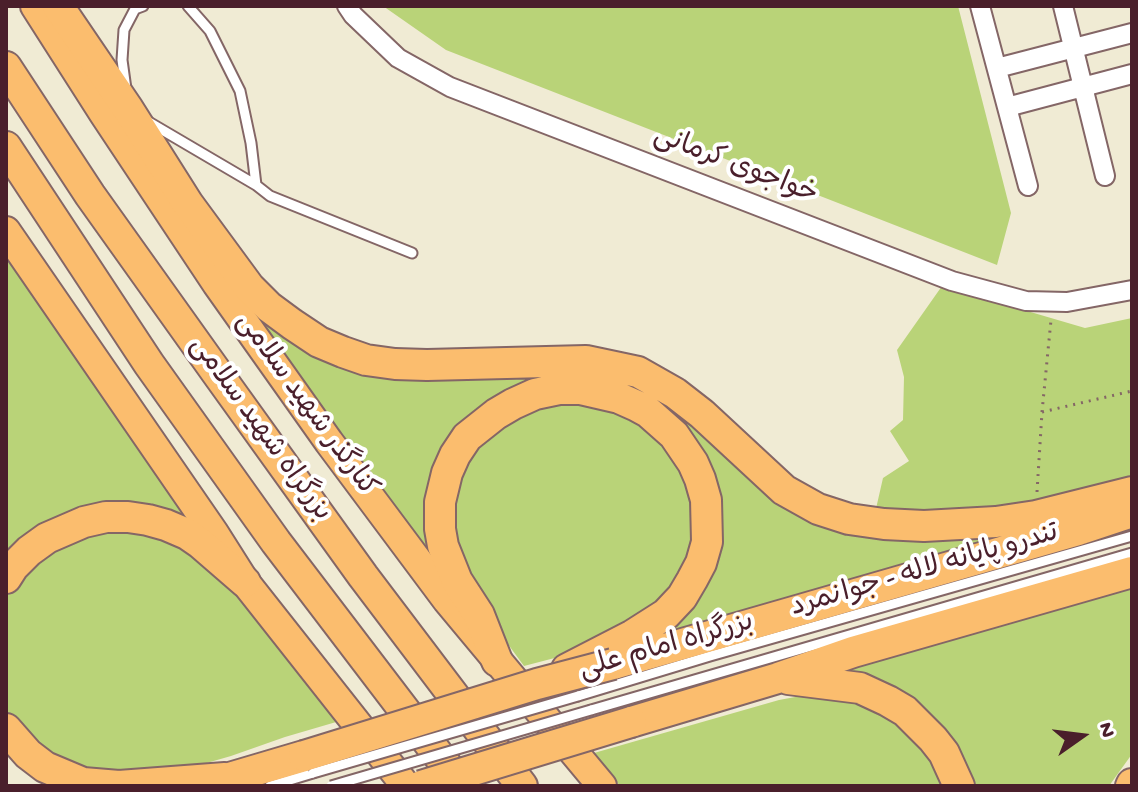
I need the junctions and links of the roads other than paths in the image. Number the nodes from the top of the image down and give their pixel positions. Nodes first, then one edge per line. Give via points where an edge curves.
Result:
1 (35, 6) edge
2 (58, 6) edge
3 (143, 6) edge
4 (188, 6) edge
5 (347, 6) edge
6 (980, 6) edge
7 (1063, 6) edge
8 (1132, 33) edge
9 (1073, 48) junction
10 (6, 67) edge
11 (997, 68) junction
12 (1132, 74) edge
13 (1083, 87) junction
14 (1007, 107) junction
15 (128, 109) junction
16 (6, 147) edge
17 (1105, 176) dead end
18 (256, 185) junction
19 (1028, 186) dead end
20 (6, 231) edge
21 (412, 253) dead end
22 (1132, 290) edge
23 (1132, 492) edge
24 (1132, 512) edge
25 (1132, 536) edge
26 (1132, 553) edge
27 (1132, 572) edge
28 (6, 578) edge
29 (245, 582) junction
30 (497, 661) junction
31 (778, 678) junction
32 (537, 684) junction
33 (6, 729) edge
34 (308, 764) junction
35 (214, 782) edge
36 (270, 786) edge
37 (331, 786) edge
38 (406, 786) edge
39 (421, 786) edge
40 (462, 786) edge
41 (522, 786) edge
42 (602, 786) edge
43 (959, 786) edge

1 - 30 main road, کنارگذر شهید سلامی via 243,321
2 - 15 highway
3 - 15 lane via 135,9 124,30
4 - 18 lane via 210,31 240,91
5 - 22 street, خواجوی کرمانی via 398,58 450,87 952,281 1026,301 1067,302
6 - 11 street
7 - 9 street
8 - 9 street
9 - 11 street
9 - 13 street
10 - 41 highway, بزرگراه شهید سلامی via 235,399
11 - 14 street
12 - 13 street
13 - 14 street
13 - 17 street
14 - 19 street
15 - 18 lane
15 - 23 highway via 249,287 292,324 343,352 395,364 586,361 638,372 702,414 784,490 849,519 924,526 996,522
16 - 40 highway, بزرگراه شهید سلامی via 185,415
18 - 21 lane via 270,196
20 - 29 main road
24 - 32 highway, بزرگراه امام علی, bridge
25 - 34 lane, تندرو پایانه لاله - جوانمرد, bridge via 578,696
26 - 37 lane, bridge
27 - 31 highway
28 - 29 highway via 47,538 84,522 128,517 187,534
29 - 38 main road
30 - 32 highway via 443,546 440,502 455,455 482,424 535,394 580,389 648,412 674,435 700,479 708,522 701,563 666,614
30 - 42 main road, کنارگذر شهید سلامی
31 - 39 highway, bridge
31 - 43 highway via 860,688 905,711 944,753
32 - 34 highway, بزرگراه امام علی, bridge
33 - 35 highway, بزرگراه امام علی via 45,767 83,783
34 - 35 highway, بزرگراه امام علی
34 - 36 lane, تندرو پایانه لاله - جوانمرد

